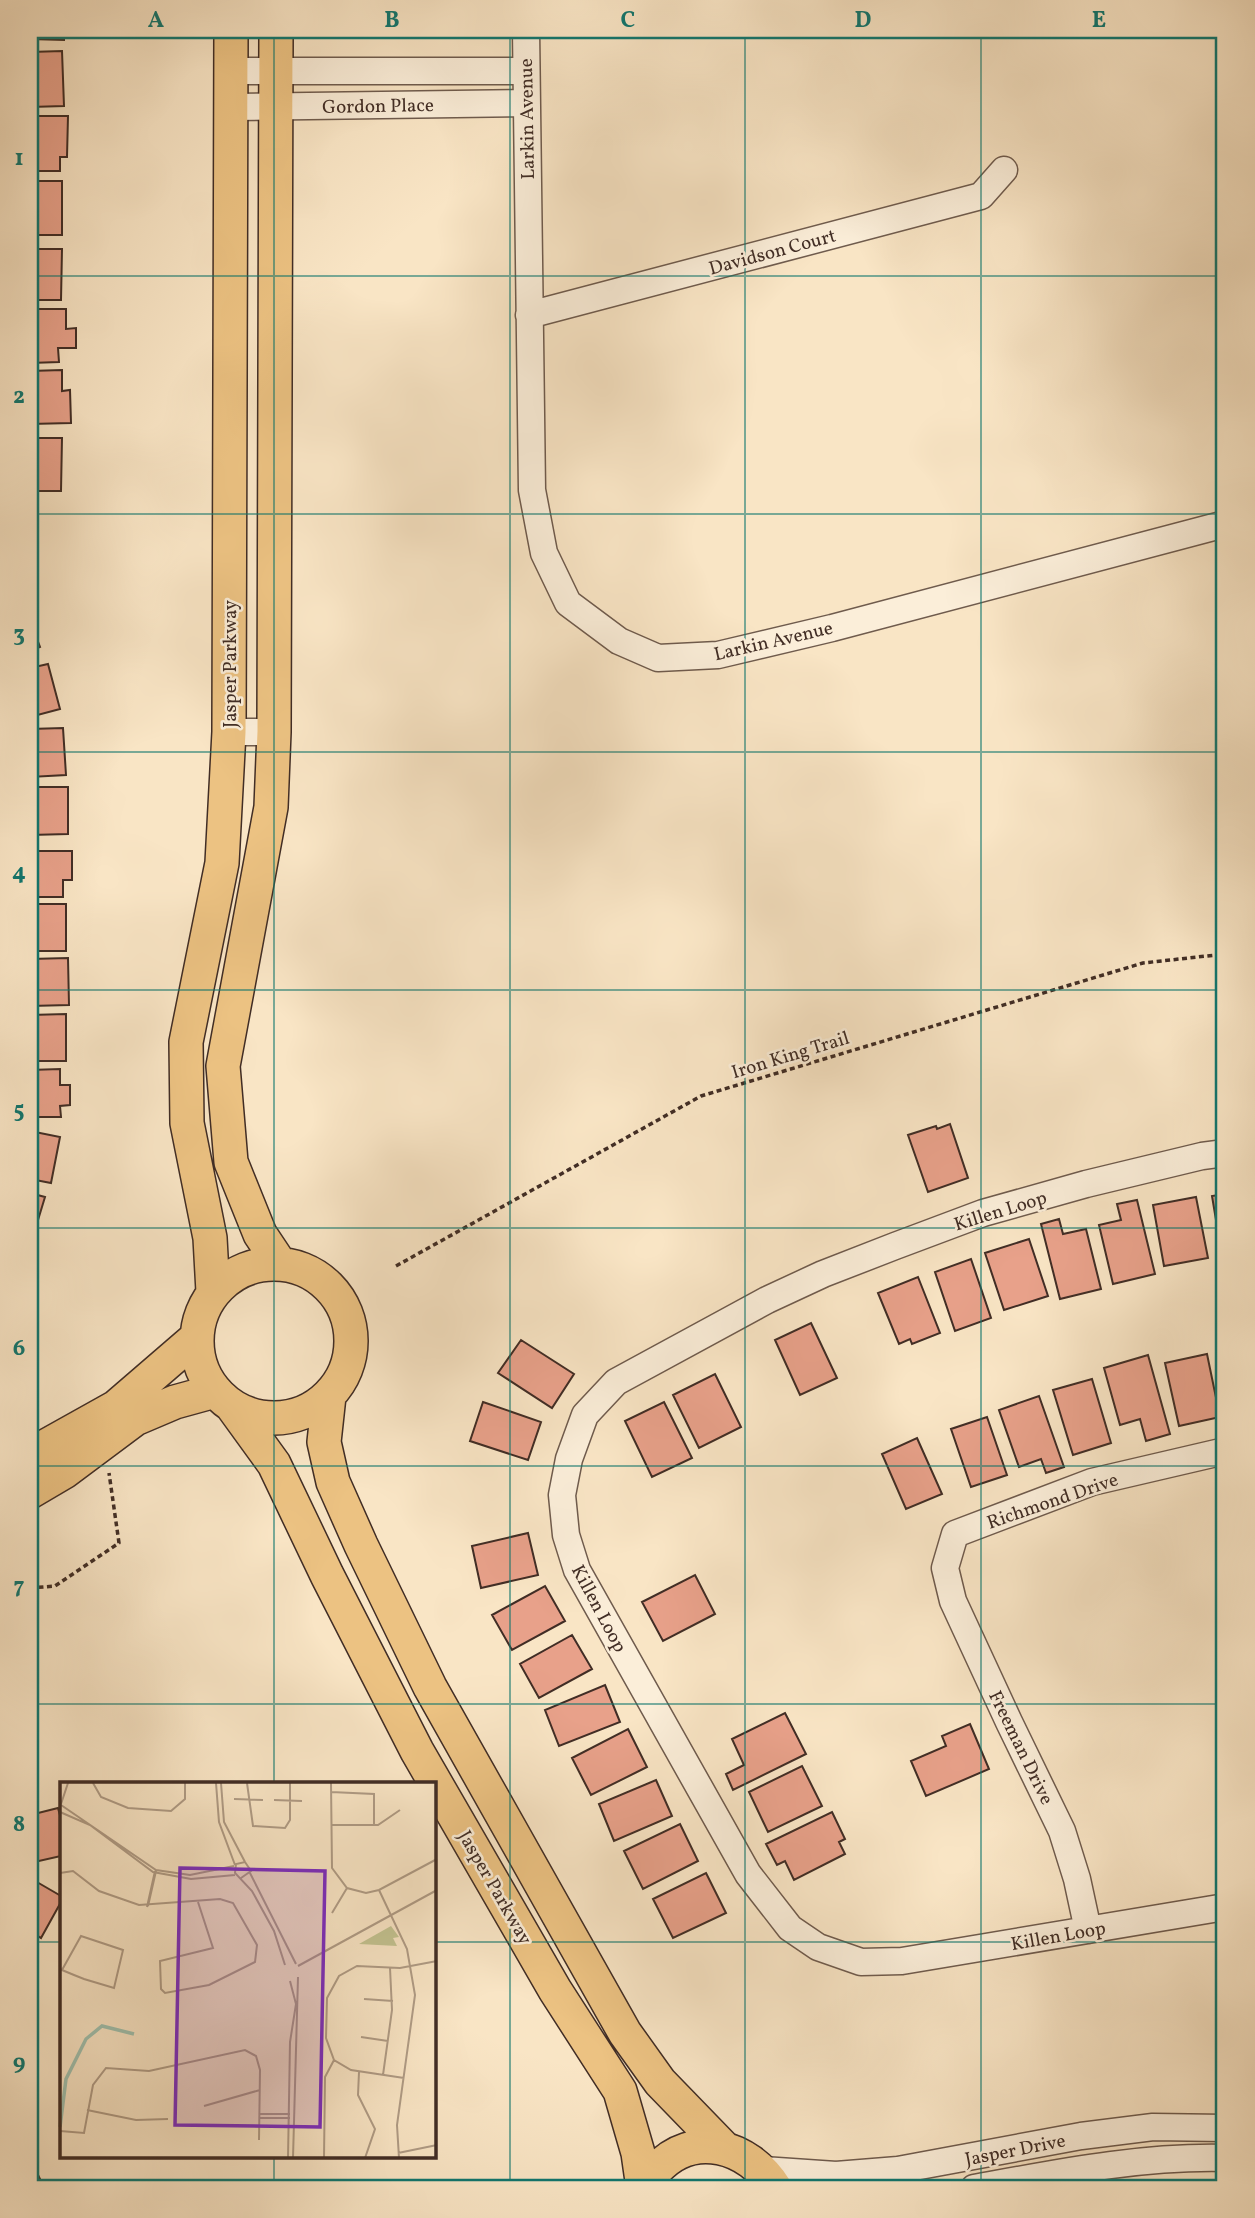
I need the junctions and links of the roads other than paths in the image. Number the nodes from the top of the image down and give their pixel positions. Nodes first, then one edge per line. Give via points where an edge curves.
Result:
1 (231, 30) edge
2 (276, 30) edge
3 (526, 30) edge
4 (231, 71) junction
5 (276, 71) junction
6 (525, 71) junction
7 (526, 103) junction
8 (276, 106) junction
9 (230, 107) junction
10 (1004, 170) dead end
11 (529, 315) junction
12 (1225, 524) edge
13 (229, 732) junction
14 (274, 732) junction
15 (1225, 1153) edge
16 (280, 1264) junction
17 (213, 1292) junction
18 (196, 1338) junction
19 (328, 1396) junction
20 (223, 1399) junction
21 (1225, 1451) edge
22 (30, 1455) edge
23 (30, 1492) edge
24 (945, 1568) joint
25 (435, 1782) edge
26 (436, 1784) edge
27 (1225, 1907) edge
28 (1088, 1930) junction
29 (1225, 2128) edge
30 (724, 2148) junction
31 (1225, 2158) edge
32 (769, 2179) edge
33 (644, 2188) edge
34 (974, 2188) edge

1 - 4 main road, Jasper Parkway
2 - 5 main road
3 - 6 street, Larkin Avenue
4 - 5 street, Gordon Place
4 - 9 main road, Jasper Parkway
5 - 6 street, Gordon Place
5 - 8 main road
6 - 7 street, Larkin Avenue
7 - 8 street, Gordon Place
7 - 11 street, Larkin Avenue
8 - 9 street, Gordon Place
8 - 14 main road
9 - 13 main road, Jasper Parkway
10 - 11 street, Davidson Court via 981,196
11 - 12 street, Larkin Avenue via 532,490 544,553 568,603 619,641 658,659 718,655
13 - 14 street
13 - 17 main road, Jasper Parkway via 222,863 186,1042 187,1123 210,1238
14 - 16 main road via 271,807 223,1066 231,1161 260,1234
15 - 28 street, Killen Loop via 983,1213 766,1300 616,1382 585,1415 562,1495 576,1570 748,1874 790,1928 818,1947 861,1962 902,1961
16 - 17 main road via 255,1265 232,1275
16 - 19 main road via 304,1269 325,1283 341,1302 350,1326 351,1351 343,1375
17 - 18 main road via 201,1314
18 - 20 main road via 204,1376
18 - 22 main road via 116,1407
19 - 20 main road via 307,1410 282,1418 256,1416
19 - 30 main road, Jasper Parkway via 324,1442 333,1482 429,1687 625,2033 660,2082
20 - 23 main road via 174,1402 135,1419
20 - 25 main road, Jasper Parkway via 275,1464
21 - 24 street, Richmond Drive via 1092,1482 955,1534
24 - 28 street, Freeman Drive via 953,1601 1062,1831
26 - 33 main road, Jasper Parkway via 555,1990 620,2091
27 - 28 street, Killen Loop
29 - 32 street, Jasper Drive via 1153,2127 898,2170
30 - 32 main road via 738,2152
30 - 33 main road via 699,2147 676,2155 657,2169
31 - 34 street, Jasper Drive via 1087,2168

